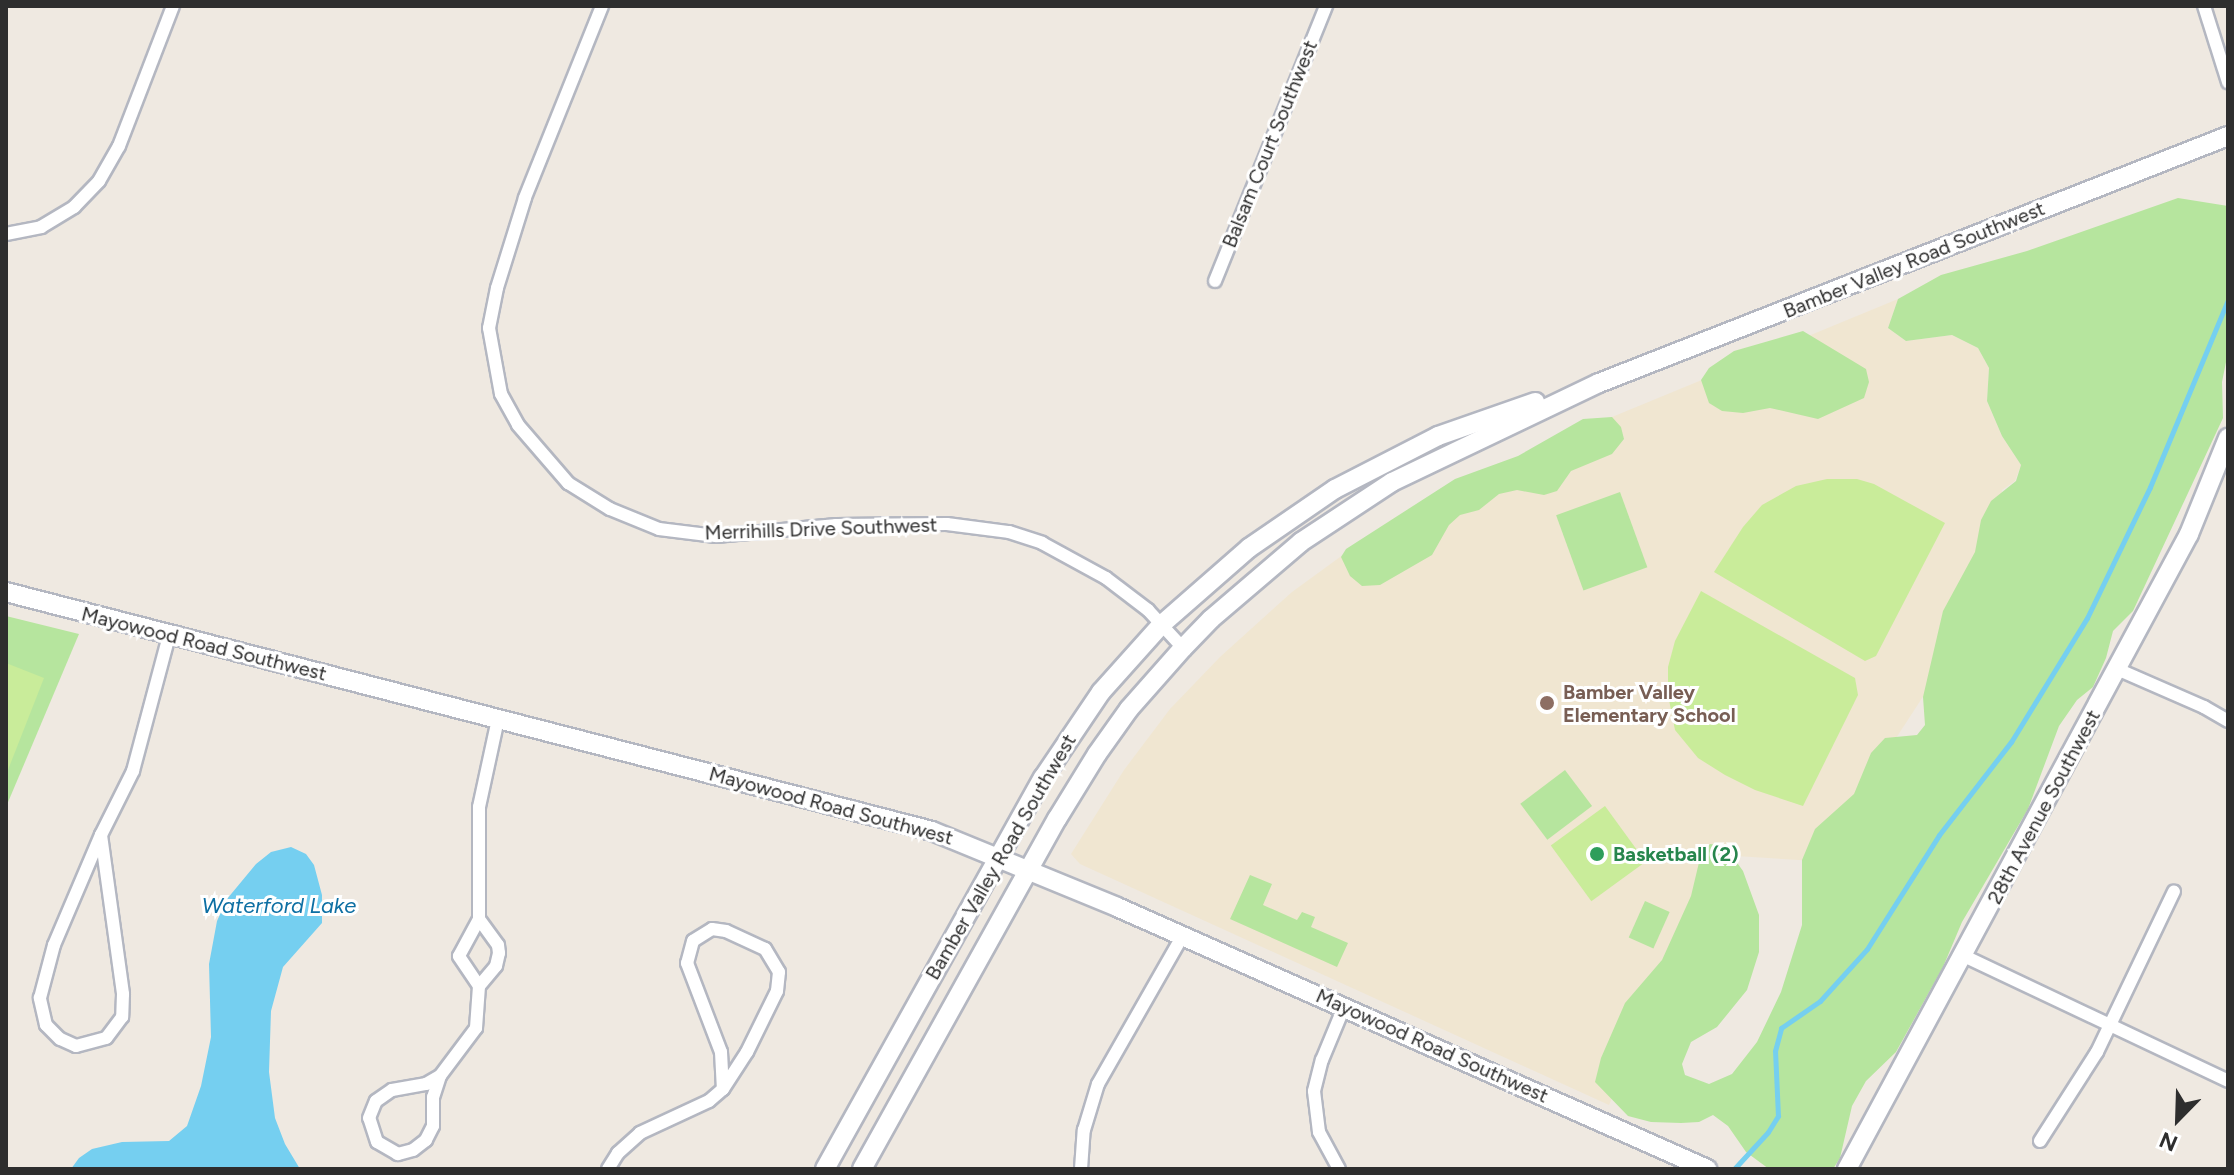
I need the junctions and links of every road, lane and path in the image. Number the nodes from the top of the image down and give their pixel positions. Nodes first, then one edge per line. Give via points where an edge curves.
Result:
1 (173, 6) edge
2 (602, 6) edge
3 (1326, 6) edge
4 (2204, 6) edge
5 (2228, 82) edge
6 (2228, 136) edge
7 (6, 234) edge
8 (1215, 281) dead end
9 (1599, 383) junction
10 (2228, 438) edge
11 (6, 592) edge
12 (1161, 625) junction
13 (169, 636) junction
14 (1183, 648) junction
15 (2117, 669) junction
16 (498, 719) junction
17 (2228, 721) edge
18 (101, 835) junction
19 (998, 856) junction
20 (1029, 869) junction
21 (2174, 891) dead end
22 (479, 919) junction
23 (1182, 937) junction
24 (1964, 956) junction
25 (479, 986) junction
26 (1344, 1007) junction
27 (2111, 1025) junction
28 (440, 1076) junction
29 (2228, 1081) edge
30 (723, 1089) junction
31 (2040, 1141) dead end
32 (1702, 1167) edge
33 (608, 1169) edge
34 (825, 1169) edge
35 (862, 1169) edge
36 (1081, 1169) edge
37 (1339, 1169) edge
38 (1847, 1169) edge

1 - 7 street via 119,146 99,181 74,207 41,227
2 - 12 street, Merrihills Drive Southwest via 525,198 489,328 501,394 518,425 568,483 610,509 659,529 716,536 836,525 947,524 1009,532 1042,543 1106,578
3 - 8 street, Balsam Court Southwest
4 - 5 street
6 - 9 main road, Bamber Valley Road Southwest
9 - 12 main road, Bamber Valley Road Southwest via 1475,421 1335,489 1249,548
9 - 14 main road, Bamber Valley Road Southwest via 1392,482 1301,542
10 - 15 main road, 28th Avenue Southwest via 2189,534
11 - 13 main road, Mayowood Road Southwest
12 - 14 street, Merrihills Drive Southwest
12 - 19 main road, Bamber Valley Road Southwest via 1101,692
13 - 16 main road, Mayowood Road Southwest
13 - 18 street via 133,771
14 - 20 main road, Bamber Valley Road Southwest via 1097,754
15 - 17 street
15 - 24 main road, 28th Avenue Southwest
16 - 19 main road, Mayowood Road Southwest via 900,822
16 - 22 street via 479,807
18 - 18 street via 54,945 40,998 46,1025 76,1046 106,1038 122,1017
19 - 20 main road, Mayowood Road Southwest
19 - 34 main road, Bamber Valley Road Southwest
20 - 23 main road, Mayowood Road Southwest
20 - 35 main road, Bamber Valley Road Southwest
21 - 27 street
22 - 25 street via 459,956
22 - 25 street via 499,953 496,966
23 - 26 main road, Mayowood Road Southwest
23 - 36 street via 1098,1084 1084,1130
24 - 27 street
24 - 38 main road, 28th Avenue Southwest
25 - 28 street via 476,1028
26 - 32 main road, Mayowood Road Southwest
26 - 37 street via 1314,1091 1319,1132
27 - 29 street
27 - 31 street
28 - 28 street via 392,1090 376,1101 369,1118 377,1142 398,1154 426,1140
30 - 30 street via 721,1052 687,963 693,941 712,929 758,944 771,954 779,972 777,991
30 - 33 street via 709,1101 640,1133

